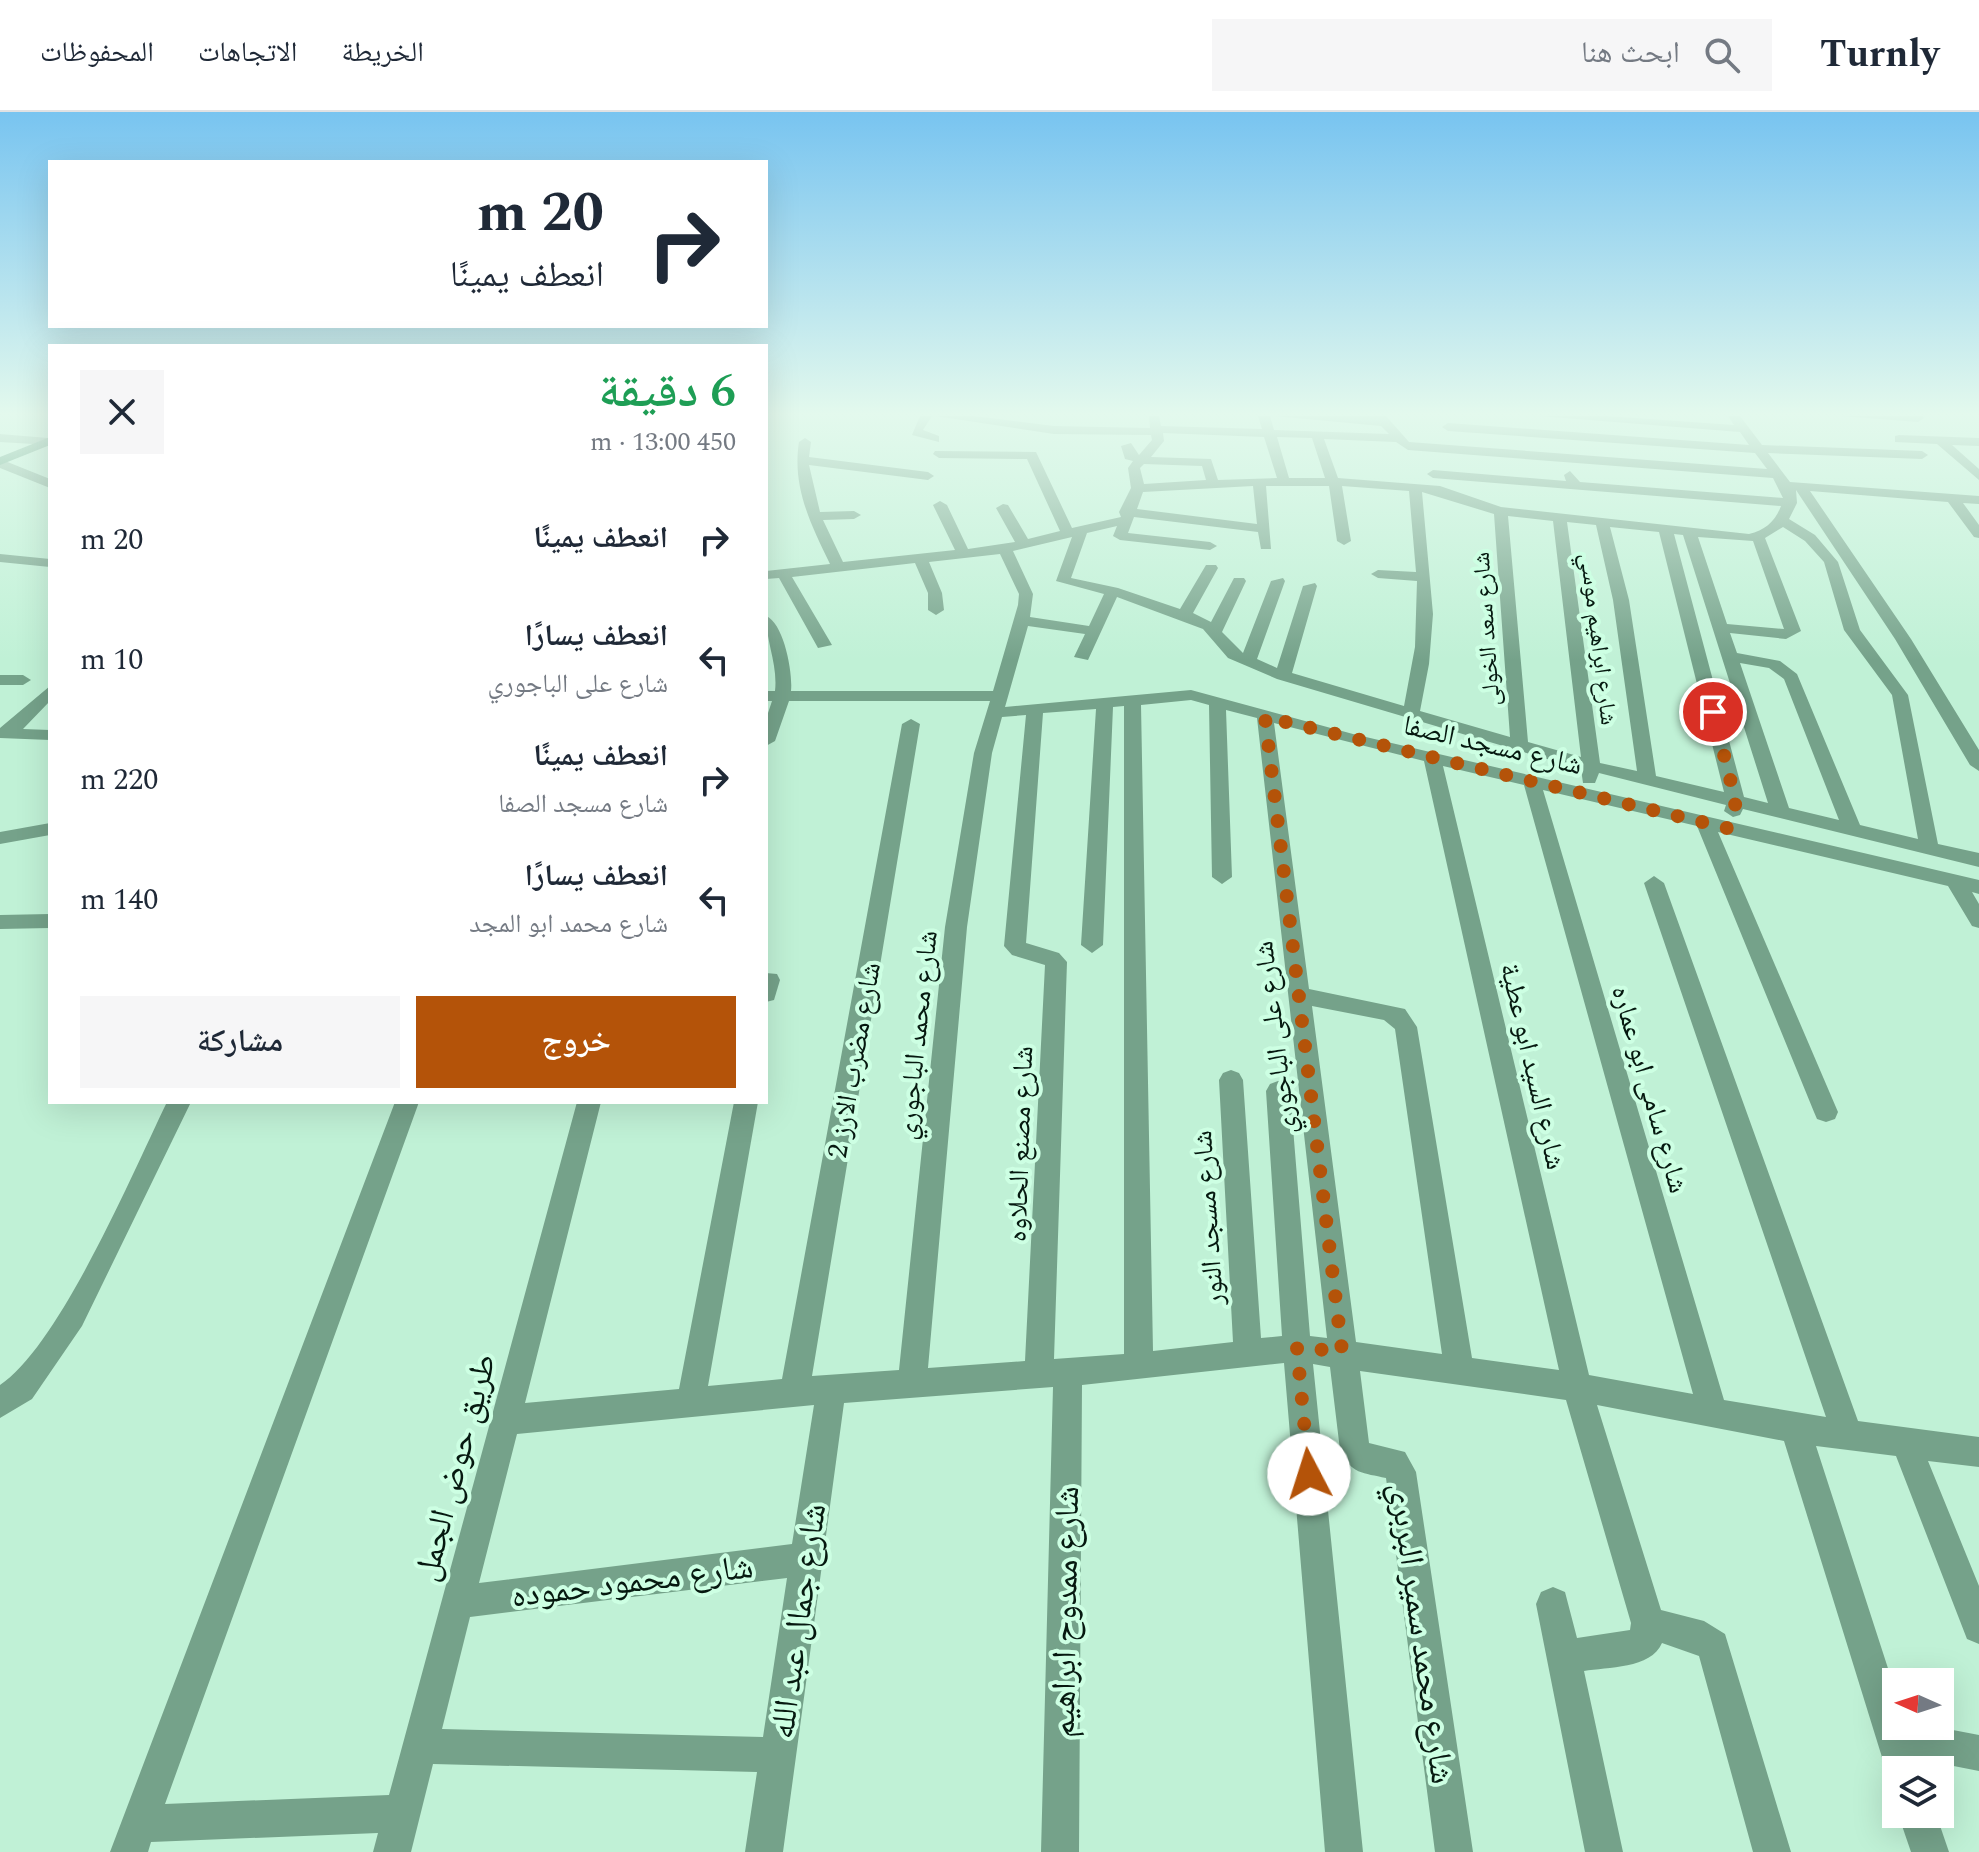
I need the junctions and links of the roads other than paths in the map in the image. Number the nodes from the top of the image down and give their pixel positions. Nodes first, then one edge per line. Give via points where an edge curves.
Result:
1 (810, 497) edge
2 (1056, 497) edge
3 (1134, 497) edge
4 (1261, 497) edge
5 (1337, 497) edge
6 (1415, 497) edge
7 (1457, 497) edge
8 (1717, 497) edge
9 (1789, 497) edge
10 (1798, 497) edge
11 (1935, 497) edge
12 (1953, 499) junction
13 (1979, 500) edge
14 (1790, 503) junction
15 (940, 505) dead end
16 (1003, 508) dead end
17 (1501, 511) junction
18 (854, 515) dead end
19 (814, 516) junction
20 (1125, 516) junction
21 (1782, 521) junction
22 (1264, 529) junction
23 (1666, 531) junction
24 (1075, 532) junction
25 (1583, 532) junction
26 (1690, 534) junction
27 (1979, 534) edge
28 (1758, 537) junction
29 (1344, 541) dead end
30 (1024, 545) junction
31 (1210, 546) dead end
32 (1266, 546) dead end
33 (1005, 549) junction
34 (964, 554) junction
35 (0, 558) edge
36 (921, 559) junction
37 (48, 563) edge
38 (838, 566) junction
39 (1211, 568) dead end
40 (783, 573) junction
41 (1378, 574) dead end
42 (768, 575) edge
43 (1423, 577) junction
44 (1239, 581) dead end
45 (1278, 581) dead end
46 (1310, 586) dead end
47 (1113, 591) junction
48 (936, 610) dead end
49 (1184, 615) junction
50 (1021, 620) junction
51 (768, 625) edge
52 (1722, 628) junction
53 (1094, 631) junction
54 (1213, 633) junction
55 (824, 645) dead end
56 (1082, 657) dead end
57 (1732, 657) junction
58 (1248, 662) junction
59 (1283, 676) junction
60 (0, 680) edge
61 (23, 680) dead end
62 (48, 693) edge
63 (775, 697) edge
64 (1132, 699) junction
65 (1217, 700) junction
66 (1105, 702) junction
67 (995, 704) junction
68 (1035, 708) junction
69 (1411, 712) junction
70 (1265, 717) junction
71 (911, 724) dead end
72 (768, 731) edge
73 (4, 734) edge
74 (48, 735) edge
75 (1519, 742) junction
76 (1432, 758) junction
77 (1979, 765) edge
78 (1591, 766) junction
79 (1647, 780) junction
80 (1532, 782) junction
81 (1587, 794) junction
82 (1736, 802) junction
83 (1781, 813) junction
84 (1716, 825) junction
85 (48, 829) edge
86 (1853, 831) junction
87 (0, 838) edge
88 (1929, 848) junction
89 (1979, 860) edge
90 (1222, 877) dead end
91 (1955, 882) junction
92 (1654, 883) dead end
93 (1979, 887) edge
94 (48, 921) edge
95 (1979, 921) edge
96 (0, 922) edge
97 (1092, 945) dead end
98 (1299, 995) junction
99 (1231, 1080) dead end
100 (1278, 1091) dead end
101 (178, 1104) edge
102 (406, 1104) edge
103 (588, 1104) edge
104 (746, 1104) edge
105 (1826, 1112) dead end
106 (1297, 1348) junction
107 (1342, 1351) junction
108 (1248, 1353) junction
109 (1139, 1367) junction
110 (1459, 1370) junction
111 (1053, 1373) junction
112 (912, 1383) junction
113 (1577, 1387) junction
114 (831, 1389) junction
115 (794, 1395) junction
116 (691, 1401) junction
117 (0, 1403) edge
118 (1713, 1413) junction
119 (506, 1420) junction
120 (1795, 1428) junction
121 (1848, 1436) junction
122 (1906, 1444) junction
123 (1979, 1452) edge
124 (806, 1559) junction
125 (458, 1602) junction
126 (1553, 1604) dead end
127 (1648, 1623) junction
128 (1979, 1627) edge
129 (1564, 1657) junction
130 (1882, 1704) edge
131 (1912, 1740) edge
132 (422, 1746) junction
133 (1979, 1753) edge
134 (778, 1755) junction
135 (403, 1813) junction
136 (1922, 1828) edge
137 (134, 1838) edge
138 (392, 1852) edge
139 (764, 1852) edge
140 (1060, 1852) edge
141 (1344, 1852) edge
142 (1454, 1852) edge
143 (1604, 1852) edge
144 (1772, 1852) edge
145 (1930, 1852) edge

1 - 19 street
2 - 24 street
3 - 20 street
4 - 22 street
5 - 29 street
6 - 43 street
7 - 17 street
8 - 14 street
9 - 14 street
10 - 77 street via 1903,639
11 - 12 street
12 - 13 street
12 - 27 street
14 - 21 street
15 - 34 street
16 - 30 street
17 - 25 street
17 - 75 street, شارع سعد الخولى
18 - 19 street
19 - 38 street
20 - 22 street
20 - 24 street
20 - 31 street via 1119,534 1125,539
21 - 28 street
21 - 88 street via 1824,551 1840,578 1852,630 1900,695
22 - 32 street
23 - 25 street
23 - 26 street
23 - 82 street
24 - 30 street
24 - 47 street, شارع مسجد الصفا via 1063,581
25 - 78 street, شارع ابراهيم موسي
25 - 79 street via 1631,657
26 - 28 street
26 - 52 street
28 - 52 street via 1793,631
30 - 33 street
33 - 34 street
33 - 50 street, شارع محمد الباجوري via 1026,594
34 - 36 street
35 - 37 street
36 - 38 street via 862,558
36 - 48 street
38 - 40 street
39 - 49 street
40 - 42 street
40 - 55 street
41 - 43 street
43 - 69 street via 1422,669
44 - 54 street
45 - 58 street
46 - 59 street
47 - 49 street, شارع مسجد الصفا
47 - 53 street
49 - 54 street, شارع مسجد الصفا
50 - 53 street
50 - 67 street, شارع محمد الباجوري
51 - 63 street via 784,661
52 - 57 street
53 - 56 street
54 - 58 street, شارع مسجد الصفا
57 - 83 street
57 - 86 street via 1774,664 1791,677
58 - 59 street, شارع مسجد الصفا
59 - 69 street, شارع مسجد الصفا
60 - 61 street
62 - 73 street
63 - 67 street, شارع مسجد الصفا
63 - 72 street
64 - 65 street, شارع مسجد الصفا via 1180,695
64 - 66 street, شارع مسجد الصفا
64 - 109 street
65 - 70 street, شارع مسجد الصفا
65 - 90 street
66 - 68 street, شارع مسجد الصفا
66 - 97 street
67 - 68 street, شارع مسجد الصفا
67 - 112 street, شارع محمد الباجوري via 956,927
68 - 111 street, شارع مصنع الحلاوه via 1015,946 1056,962
69 - 75 street, شارع مسجد الصفا
70 - 76 street, شارع مسجد الصفا
70 - 98 street, شارع على الباجوري
71 - 115 street, شارع مضرب الارز 2
73 - 74 street
75 - 78 street, شارع مسجد الصفا
76 - 80 street, شارع مسجد الصفا
76 - 113 street, شارع السيد ابو عطية
78 - 79 street, شارع مسجد الصفا
78 - 81 street, شارع ابراهيم موسي
79 - 82 street, شارع مسجد الصفا
80 - 81 street, شارع مسجد الصفا
80 - 118 street, شارع سامى ابو عماره
81 - 84 street, شارع مسجد الصفا
82 - 83 street, شارع مسجد الصفا
82 - 84 street
83 - 86 street, شارع مسجد الصفا
84 - 91 street, شارع مسجد الصفا
84 - 105 street
85 - 87 street
86 - 88 street, شارع مسجد الصفا
88 - 89 street, شارع مسجد الصفا
91 - 93 street, شارع مسجد الصفا
91 - 95 street
92 - 121 street
94 - 96 street
98 - 107 street, شارع على الباجوري
98 - 110 street via 1384,1011 1397,1015 1406,1027
99 - 108 street, شارع مسجد النور
100 - 106 street
101 - 117 street via 66,1326 18,1394
102 - 137 street
103 - 119 street, طريق حوض الجمل
104 - 116 street
106 - 107 street
106 - 108 street
106 - 141 street
107 - 110 street
107 - 142 street, شارع محمد سمير البربري via 1355,1450 1363,1459 1394,1463 1401,1472
108 - 109 street
109 - 111 street
110 - 113 street
111 - 112 street
111 - 140 street, شارع ممدوح ابراهيم
112 - 114 street
113 - 118 street
113 - 127 street, شارع السيد ابو عطية
114 - 115 street
114 - 124 street, شارع جمال عبد الله
115 - 116 street
116 - 119 street
118 - 120 street
119 - 125 street, طريق حوض الجمل
120 - 121 street
120 - 130 street
121 - 122 street
122 - 123 street
122 - 128 street
124 - 125 street, شارع محمود حموده
124 - 134 street, شارع جمال عبد الله
125 - 132 street, طريق حوض الجمل
126 - 129 street
127 - 129 street via 1647,1638 1636,1646
127 - 144 street via 1704,1638 1713,1646
129 - 143 street
131 - 133 street
132 - 134 street
132 - 135 street, طريق حوض الجمل
134 - 139 street, شارع جمال عبد الله
135 - 137 street
135 - 138 street, طريق حوض الجمل
136 - 145 street

